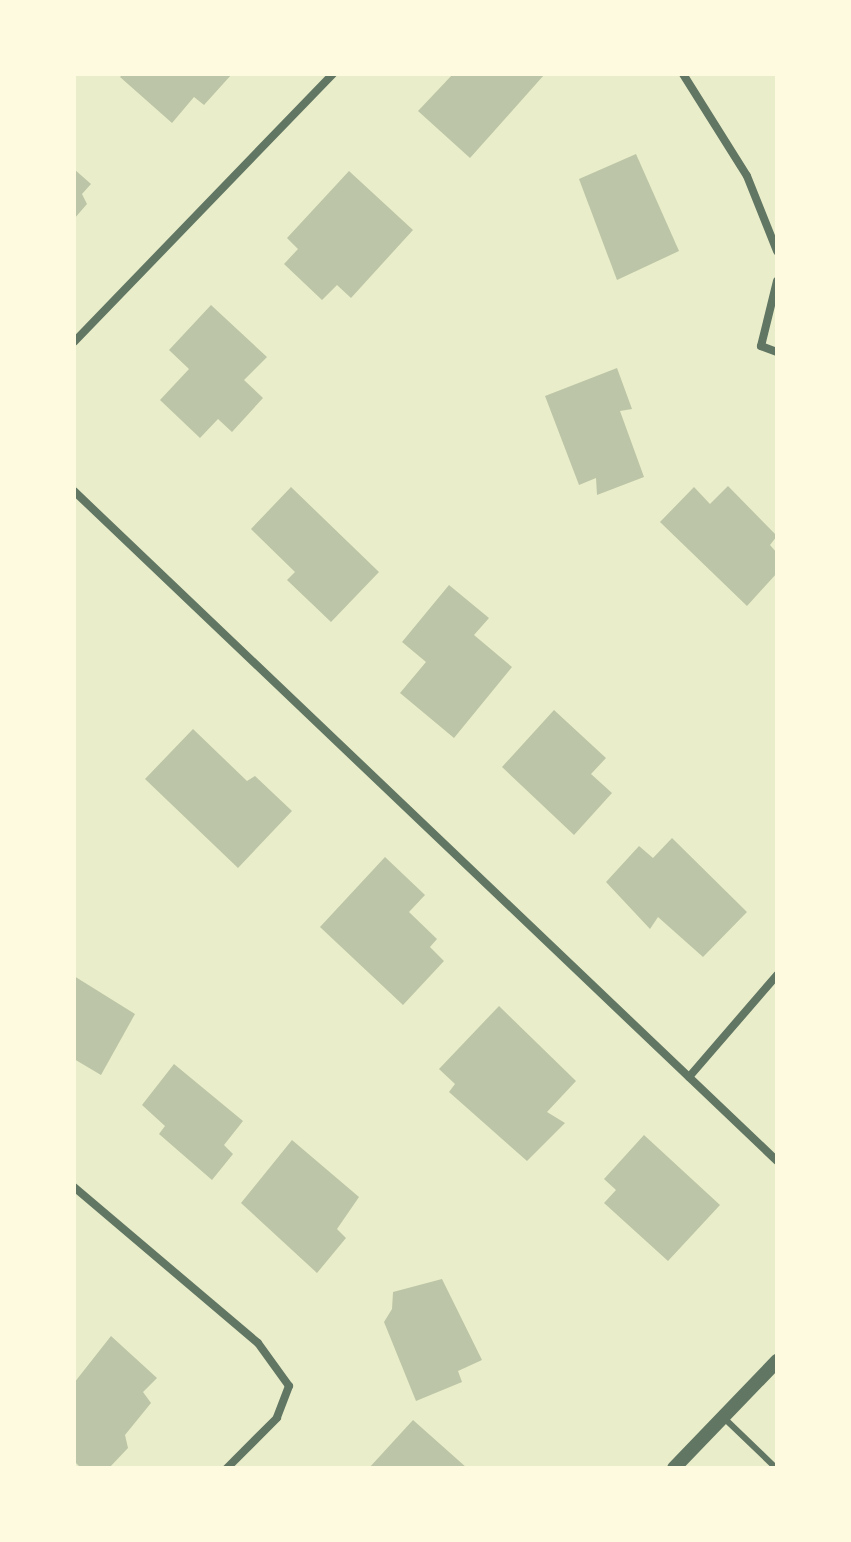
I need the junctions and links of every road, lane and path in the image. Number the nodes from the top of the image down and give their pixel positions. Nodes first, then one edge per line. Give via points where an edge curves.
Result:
1 (333, 74) edge
2 (683, 74) edge
3 (777, 251) edge
4 (777, 281) edge
5 (74, 342) edge
6 (777, 352) edge
7 (74, 491) edge
8 (777, 975) edge
9 (689, 1077) junction
10 (777, 1161) edge
11 (74, 1187) edge
12 (777, 1361) edge
13 (723, 1417) junction
14 (227, 1468) edge
15 (674, 1468) edge
16 (776, 1468) edge

1 - 5 street
2 - 3 street via 747,176
4 - 6 street via 761,346
7 - 9 street
8 - 9 street
9 - 10 street
11 - 14 street via 258,1343 289,1386 277,1418
12 - 13 street
13 - 15 street
13 - 16 lane

